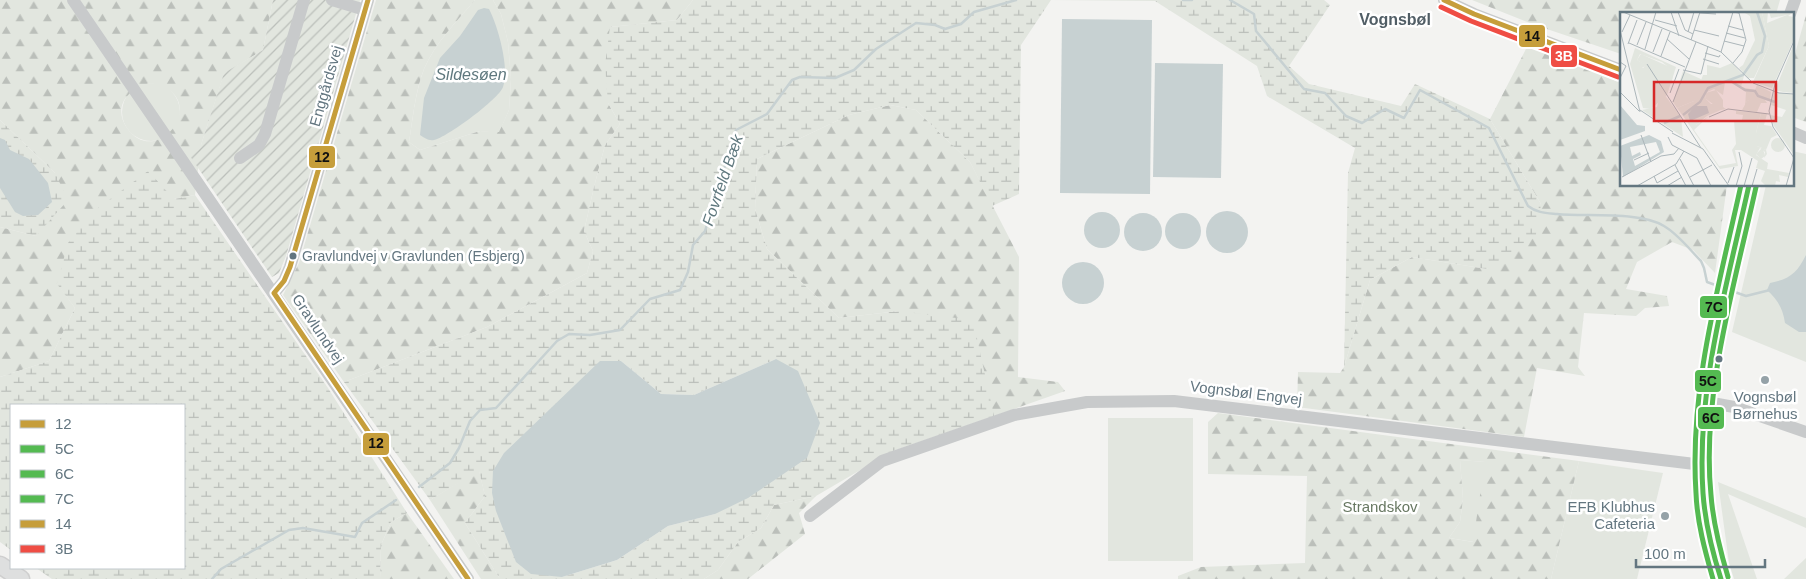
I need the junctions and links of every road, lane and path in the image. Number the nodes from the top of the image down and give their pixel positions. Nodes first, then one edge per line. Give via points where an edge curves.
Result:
1 (73, 0) edge
2 (304, 0) edge
3 (332, 0) edge
4 (1444, 0) edge
5 (1795, 0) edge
6 (366, 5) edge
7 (1791, 12) edge
8 (1620, 70) edge
9 (1794, 133) edge
10 (1806, 138) edge
11 (240, 158) dead end
12 (1749, 186) edge
13 (274, 293) junction
14 (1707, 402) junction
15 (1806, 432) edge
16 (1703, 465) junction
17 (810, 516) dead end
18 (0, 565) edge
19 (21, 579) edge
20 (468, 579) edge
21 (1721, 579) edge

1 - 13 street, Gravlundvej
2 - 11 street via 265,134 259,145
3 - 6 street
4 - 8 street
5 - 7 street
6 - 13 street, Enggårdsvej via 290,267
9 - 10 street
12 - 14 street via 1710,369
13 - 20 street, Gravlundvej
14 - 15 street via 1734,407
14 - 16 street
16 - 17 street, Vognsbøl Engvej via 1174,401 1087,402 1014,415 882,461
16 - 21 street via 1708,533
18 - 19 main road

